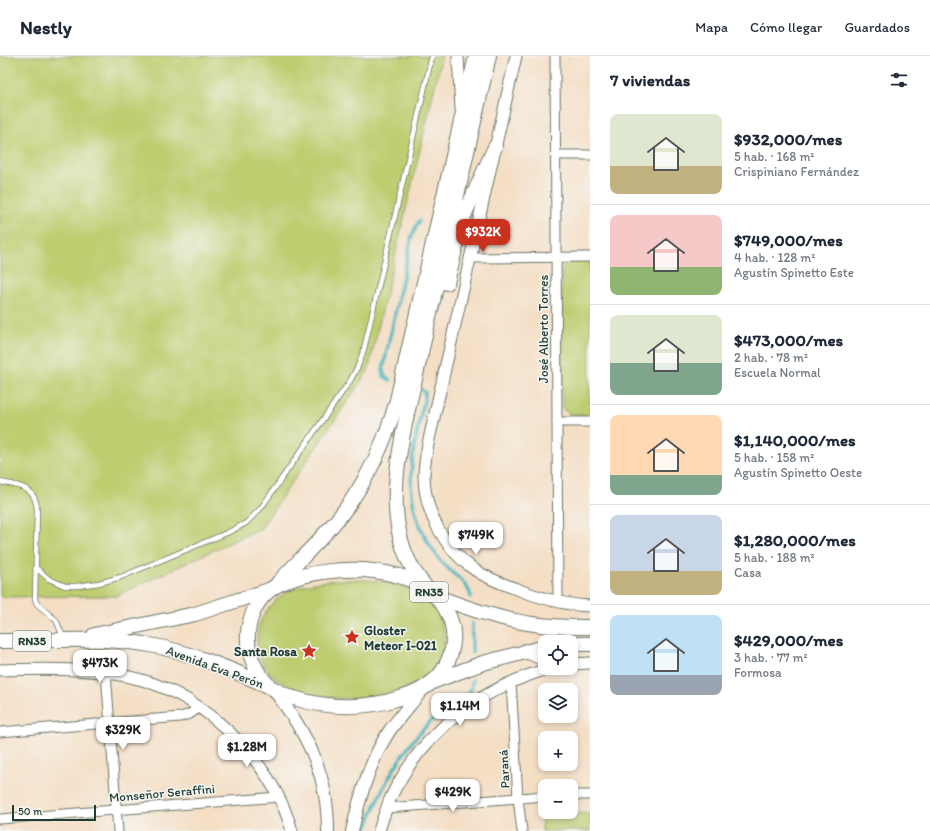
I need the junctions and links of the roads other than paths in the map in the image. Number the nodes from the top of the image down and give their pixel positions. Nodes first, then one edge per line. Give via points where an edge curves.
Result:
1 (432, 56) edge
2 (458, 56) edge
3 (476, 56) edge
4 (490, 56) edge
5 (516, 56) edge
6 (554, 56) edge
7 (461, 119) junction
8 (495, 147) junction
9 (555, 155) junction
10 (590, 155) edge
11 (556, 257) junction
12 (590, 257) edge
13 (470, 258) junction
14 (416, 376) junction
15 (557, 422) junction
16 (590, 422) edge
17 (0, 482) edge
18 (36, 568) junction
19 (272, 588) junction
20 (433, 594) junction
21 (558, 602) junction
22 (590, 606) edge
23 (590, 627) edge
24 (65, 640) junction
25 (0, 641) edge
26 (578, 644) edge
27 (590, 644) edge
28 (538, 648) edge
29 (526, 651) junction
30 (538, 656) edge
31 (590, 663) edge
32 (578, 664) edge
33 (0, 670) edge
34 (106, 673) junction
35 (538, 673) edge
36 (511, 682) junction
37 (428, 684) junction
38 (272, 688) junction
39 (198, 708) junction
40 (110, 723) junction
41 (0, 732) edge
42 (590, 795) edge
43 (279, 796) junction
44 (578, 796) edge
45 (538, 797) edge
46 (518, 798) junction
47 (386, 808) junction
48 (117, 809) junction
49 (0, 819) edge
50 (118, 831) edge
51 (292, 831) edge
52 (328, 831) edge
53 (352, 831) edge
54 (379, 831) edge
55 (522, 831) edge

1 - 18 lane via 360,361 350,382 261,508 246,523 229,532 113,580 84,586 65,586 54,582
2 - 7 street
3 - 7 main road, RN35
4 - 14 main road, RN35
5 - 8 street
6 - 9 street, José Alberto Torres
7 - 19 main road, RN35 via 397,400 386,432 367,474 348,504 319,540
8 - 13 street
8 - 14 main road via 462,220 440,312
9 - 10 street
9 - 11 street, José Alberto Torres
11 - 12 street
11 - 13 street
11 - 15 street, José Alberto Torres
13 - 21 street via 428,444 424,467 427,500 439,530 451,548 466,563 494,580
14 - 20 main road, RN35 via 399,459 395,492 396,512 406,556 417,576
15 - 16 street
15 - 21 street, José Alberto Torres
17 - 18 lane via 25,488 32,493 36,501
18 - 24 lane via 35,597 38,604 58,623
19 - 20 main road, RN35 via 313,574 363,570 402,577
19 - 24 main road, Avenida Eva Perón / RN35 via 190,615
19 - 38 main road, RN35 via 254,611 248,635 253,663
20 - 23 main road via 474,611 507,620 547,626
20 - 37 main road, RN35 via 449,615 453,639 452,651 441,674
21 - 22 street
24 - 25 main road, Avenida Eva Perón / RN35
24 - 38 main road, Avenida Eva Perón / RN35 via 129,642 161,647 213,663
26 - 27 main road
28 - 29 main road
29 - 30 main road
29 - 37 main road via 483,663
31 - 32 street
33 - 34 street via 67,669
34 - 39 street via 154,684
34 - 40 street
35 - 36 street
36 - 46 street, Paraná
36 - 47 street via 470,704 438,732 405,773
37 - 38 main road, RN35 via 403,698 360,706 316,703 292,698
37 - 53 main road via 391,729 379,750 364,788
38 - 52 main road via 300,726 315,758 325,792
39 - 40 street via 180,717
39 - 43 street via 238,741 265,773
40 - 41 street
40 - 48 street
42 - 44 street
43 - 48 street, Monseñor Seraffini
43 - 51 street
45 - 46 street
46 - 47 street
46 - 55 street, Paraná
47 - 54 street
48 - 49 street, Monseñor Seraffini
48 - 50 street

